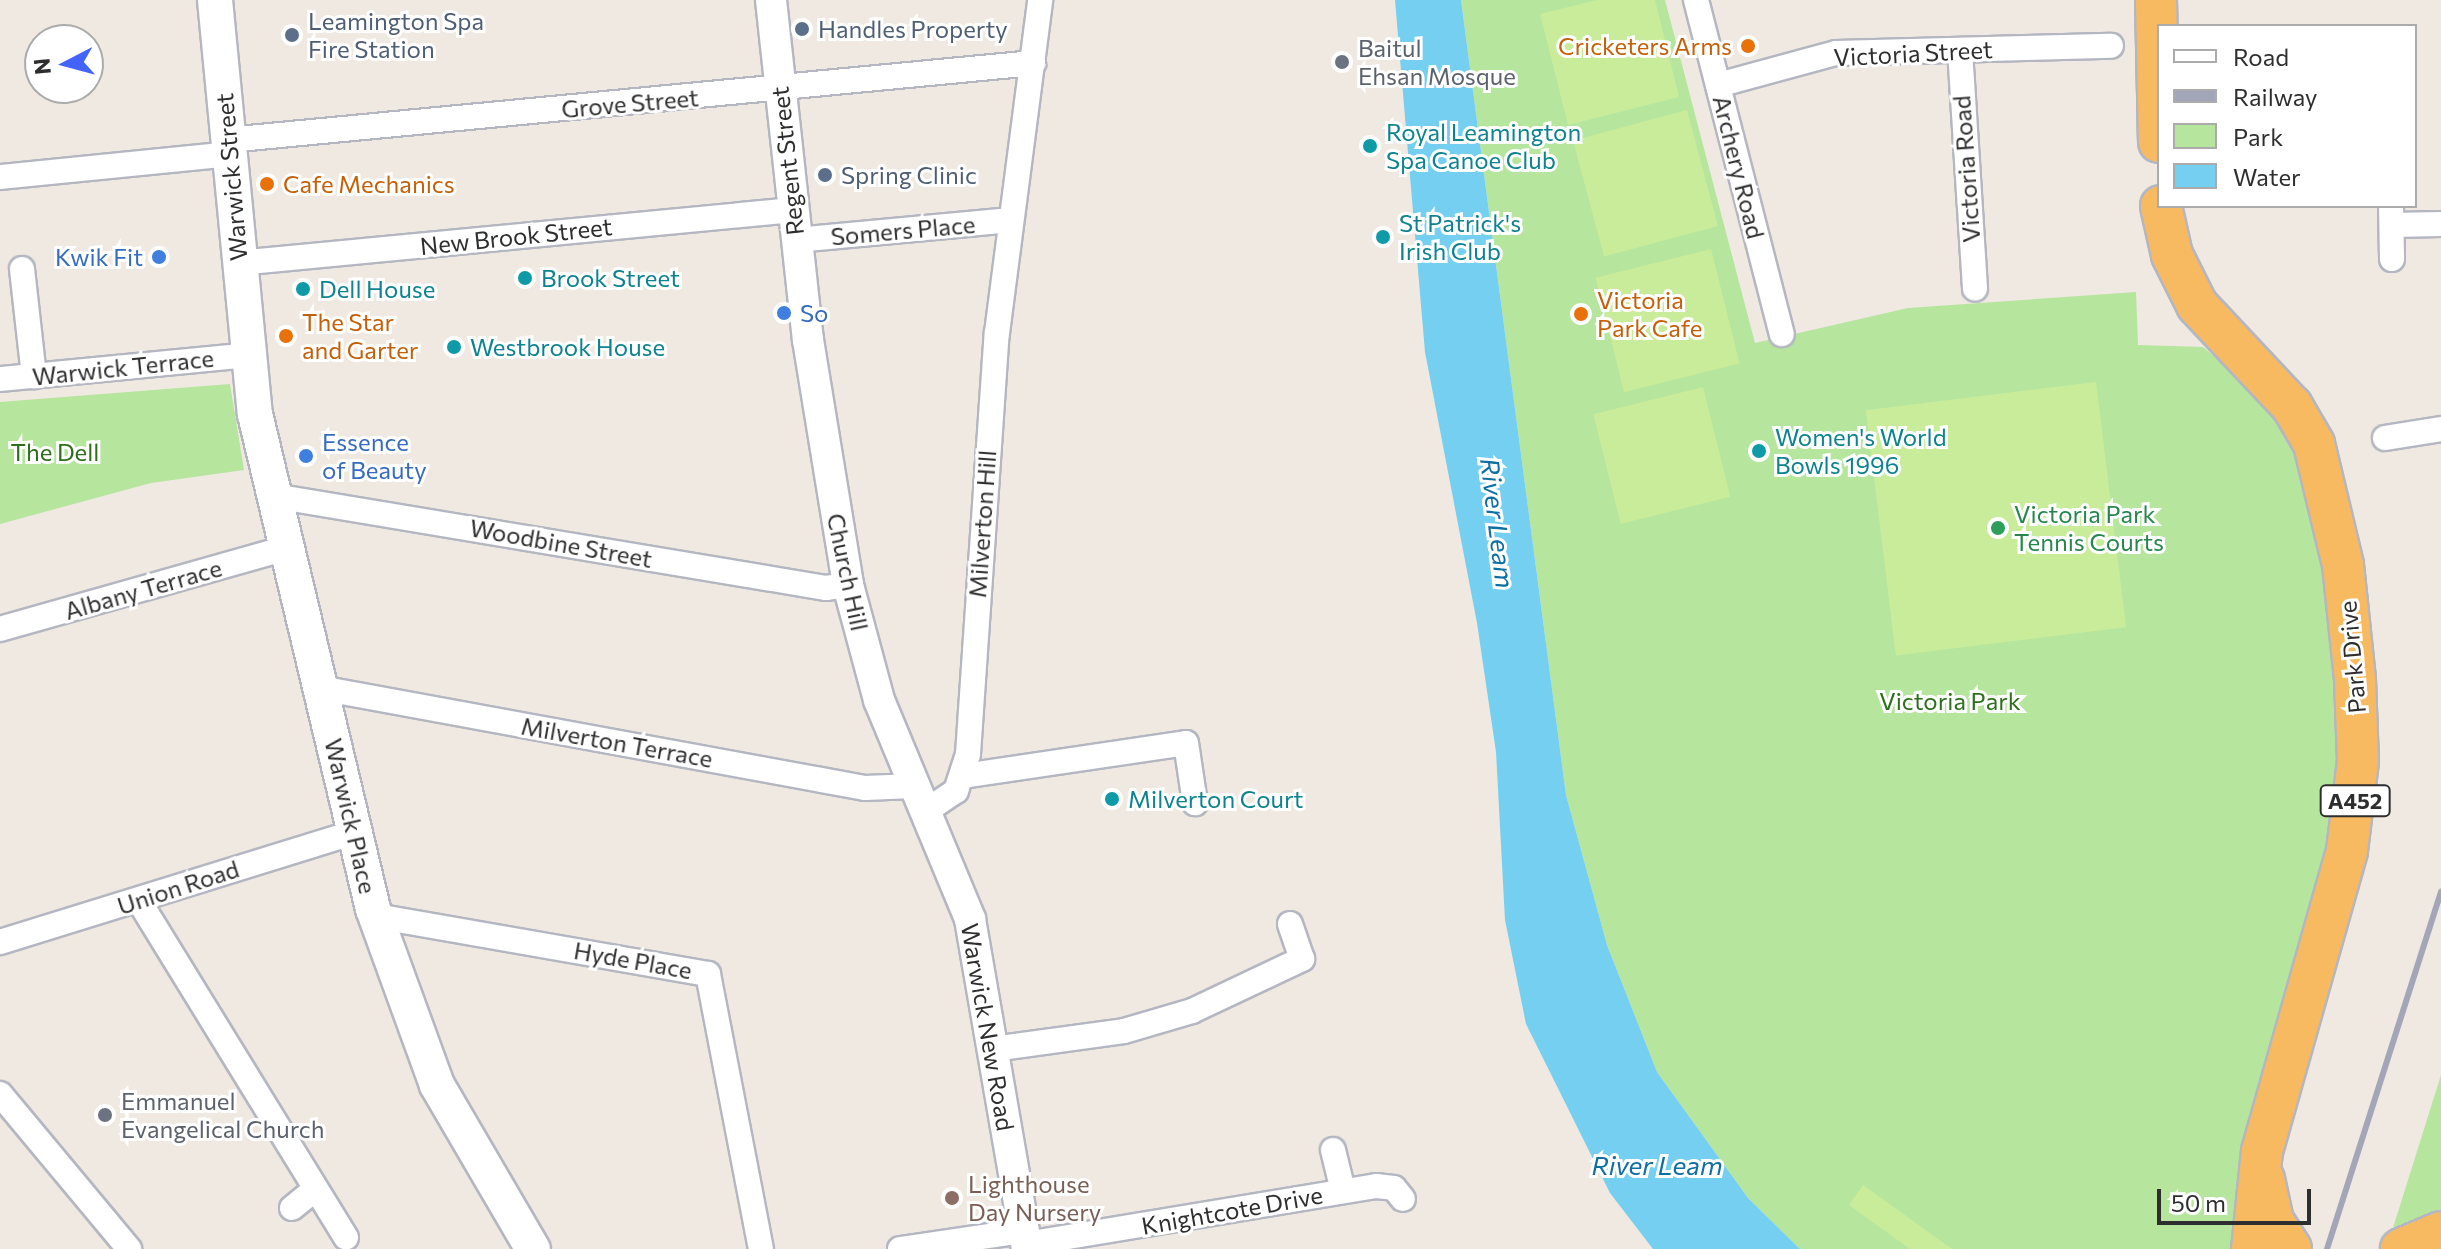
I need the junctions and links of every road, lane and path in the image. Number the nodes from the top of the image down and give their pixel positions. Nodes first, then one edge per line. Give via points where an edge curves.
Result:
1 (215, 0) edge
2 (771, 0) edge
3 (1040, 0) edge
4 (1696, 0) edge
5 (2156, 0) edge
6 (2111, 46) dead end
7 (2157, 47) edge
8 (1960, 50) junction
9 (1033, 63) junction
10 (1718, 85) junction
11 (779, 90) junction
12 (228, 147) junction
13 (0, 177) edge
14 (2161, 208) edge
15 (793, 210) junction
16 (2391, 215) edge
17 (1011, 220) junction
18 (2441, 224) edge
19 (796, 240) junction
20 (2392, 259) dead end
21 (238, 263) junction
22 (22, 269) dead end
23 (1975, 289) dead end
24 (806, 322) joint
25 (1782, 334) dead end
26 (247, 355) junction
27 (34, 376) junction
28 (0, 379) edge
29 (2441, 429) edge
30 (2385, 438) dead end
31 (274, 496) junction
32 (287, 548) junction
33 (848, 585) junction
34 (0, 629) edge
35 (320, 688) junction
36 (963, 776) junction
37 (920, 799) junction
38 (1195, 803) dead end
39 (356, 832) junction
40 (139, 901) junction
41 (375, 916) junction
42 (1290, 924) dead end
43 (0, 942) edge
44 (993, 1049) junction
45 (0, 1094) edge
46 (1333, 1150) dead end
47 (2262, 1151) junction
48 (313, 1191) junction
49 (1343, 1191) junction
50 (1403, 1199) dead end
51 (292, 1208) dead end
52 (2441, 1232) edge
53 (346, 1237) dead end
54 (1026, 1241) edge
55 (2441, 1243) edge
56 (129, 1249) edge
57 (533, 1249) edge
58 (761, 1249) edge
59 (900, 1249) edge
60 (2252, 1249) edge
61 (2291, 1249) edge
62 (2401, 1249) edge
63 (2432, 1249) edge

1 - 12 main road, Warwick Street
2 - 11 street, Regent Street
3 - 9 street, Milverton Hill
4 - 10 street, Archery Road
5 - 7 highway
6 - 8 street, Victoria Street
8 - 10 street, Victoria Street via 1836,53
8 - 23 street, Victoria Road
9 - 11 street, Grove Street
9 - 17 street, Milverton Hill
10 - 25 street, Archery Road
11 - 12 street, Grove Street
11 - 15 street, Regent Street
12 - 13 street, Grove Street
12 - 21 main road, Warwick Street
14 - 47 highway, Park Drive / A452 via 2172,255 2197,305 2292,406 2314,444 2334,513 2350,619 2356,796 2328,923
15 - 19 street, Regent Street
15 - 21 street, New Brook Street
16 - 18 street
16 - 20 street
17 - 19 street, Somers Place
17 - 36 street, Milverton Hill
19 - 24 street, Regent Street
21 - 26 main road, Warwick Street
22 - 27 street
24 - 33 street, Church Hill
26 - 27 street, Warwick Terrace
26 - 31 main road, Warwick Place
27 - 28 street, Warwick Terrace
29 - 30 street
31 - 32 main road, Warwick Place
31 - 33 street, Woodbine Street via 826,588
32 - 34 street, Albany Terrace
32 - 35 main road, Warwick Place
33 - 37 street, Church Hill via 879,700
35 - 37 street, Milverton Terrace
35 - 39 main road, Warwick Place
36 - 37 street
36 - 38 street via 1186,743
37 - 44 street, Warwick New Road via 970,919
39 - 40 street, Union Road
39 - 41 main road, Warwick Place
40 - 43 street, Union Road
40 - 48 street
41 - 57 main road, Warwick Place via 437,1085
41 - 58 street, Hyde Place via 708,974
42 - 44 street via 1302,959 1192,1011 1124,1031
44 - 54 street, Warwick New Road
45 - 56 street
46 - 49 street, Knightcote Drive
47 - 60 highway, Park Drive / A452
47 - 61 highway, Park Drive / A452 via 2269,1207
48 - 51 street
48 - 53 street
49 - 50 street, Knightcote Drive via 1385,1186
49 - 54 street, Knightcote Drive
52 - 62 highway
54 - 59 street, Knightcote Drive
55 - 63 highway

